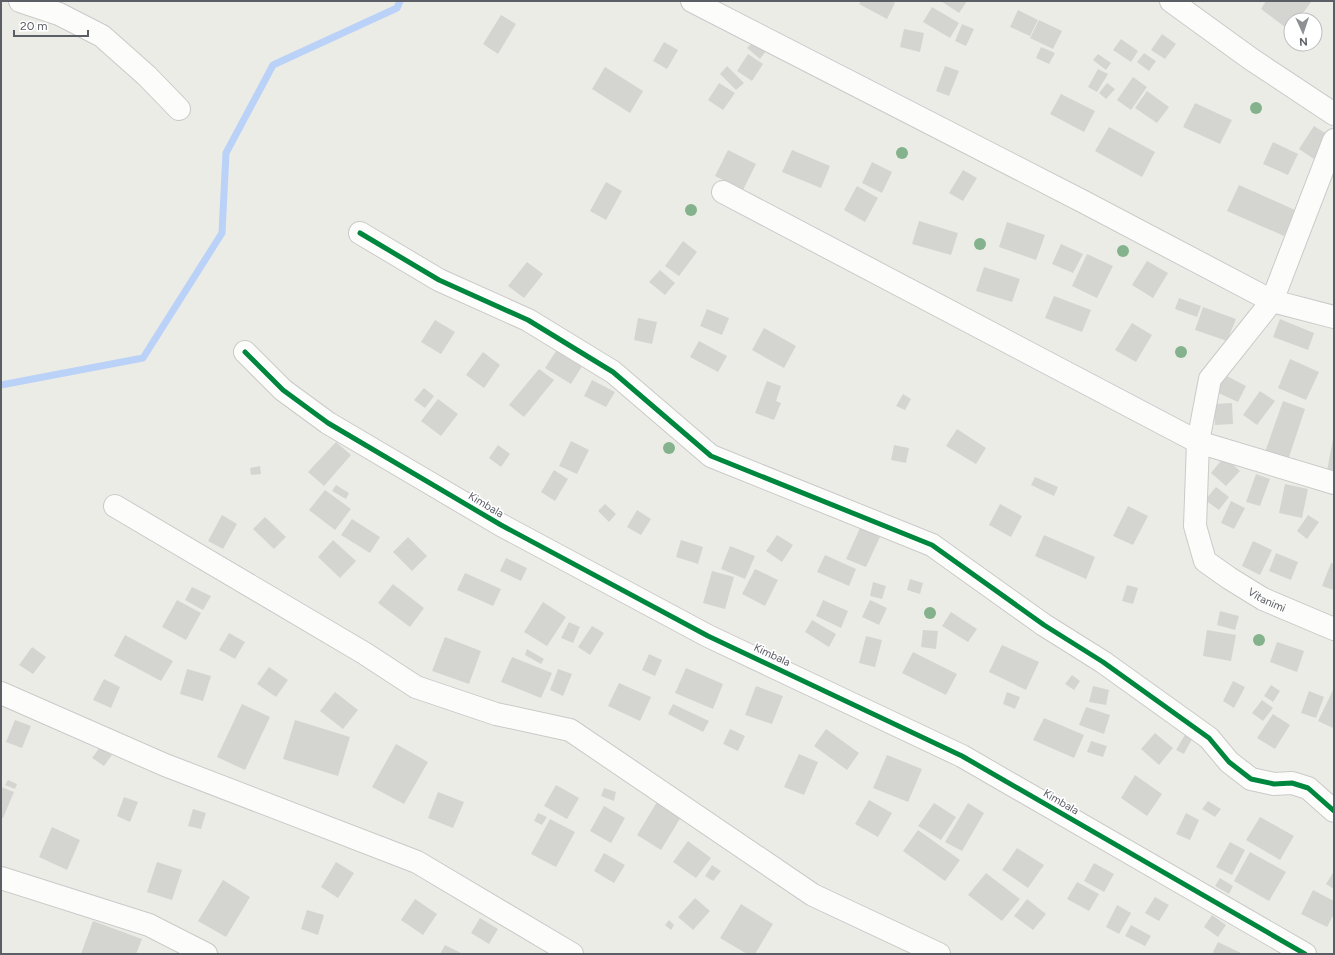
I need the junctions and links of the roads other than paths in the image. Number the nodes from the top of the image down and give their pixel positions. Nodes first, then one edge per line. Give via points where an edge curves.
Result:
1 (20, 1) edge
2 (692, 1) edge
3 (1171, 1) edge
4 (179, 109) dead end
5 (1334, 114) edge
6 (1334, 140) edge
7 (723, 192) dead end
8 (360, 233) dead end
9 (1272, 301) junction
10 (1334, 317) edge
11 (245, 352) dead end
12 (1198, 442) junction
13 (1334, 483) edge
14 (116, 506) dead end
15 (1334, 629) edge
16 (1, 693) edge
17 (1334, 811) edge
18 (1, 878) edge
19 (206, 954) edge
20 (572, 954) edge
21 (939, 954) edge
22 (1305, 954) edge

1 - 4 street via 60,14 102,36
2 - 9 street via 1056,187
3 - 5 street
6 - 9 street
7 - 12 street
8 - 17 street via 439,280 528,320 613,372 711,456 932,545 1209,738 1229,762 1251,779 1274,784 1292,783 1308,788
9 - 10 street
9 - 12 street via 1210,379
11 - 22 street, Kimbala via 284,390 328,423 501,525 708,636 962,756
12 - 13 street
12 - 15 street, Vitanimi via 1195,526 1205,561 1263,599
14 - 21 street via 364,653 416,687 496,714 570,730 813,895
16 - 20 street via 165,765 417,862
18 - 19 street via 149,925

